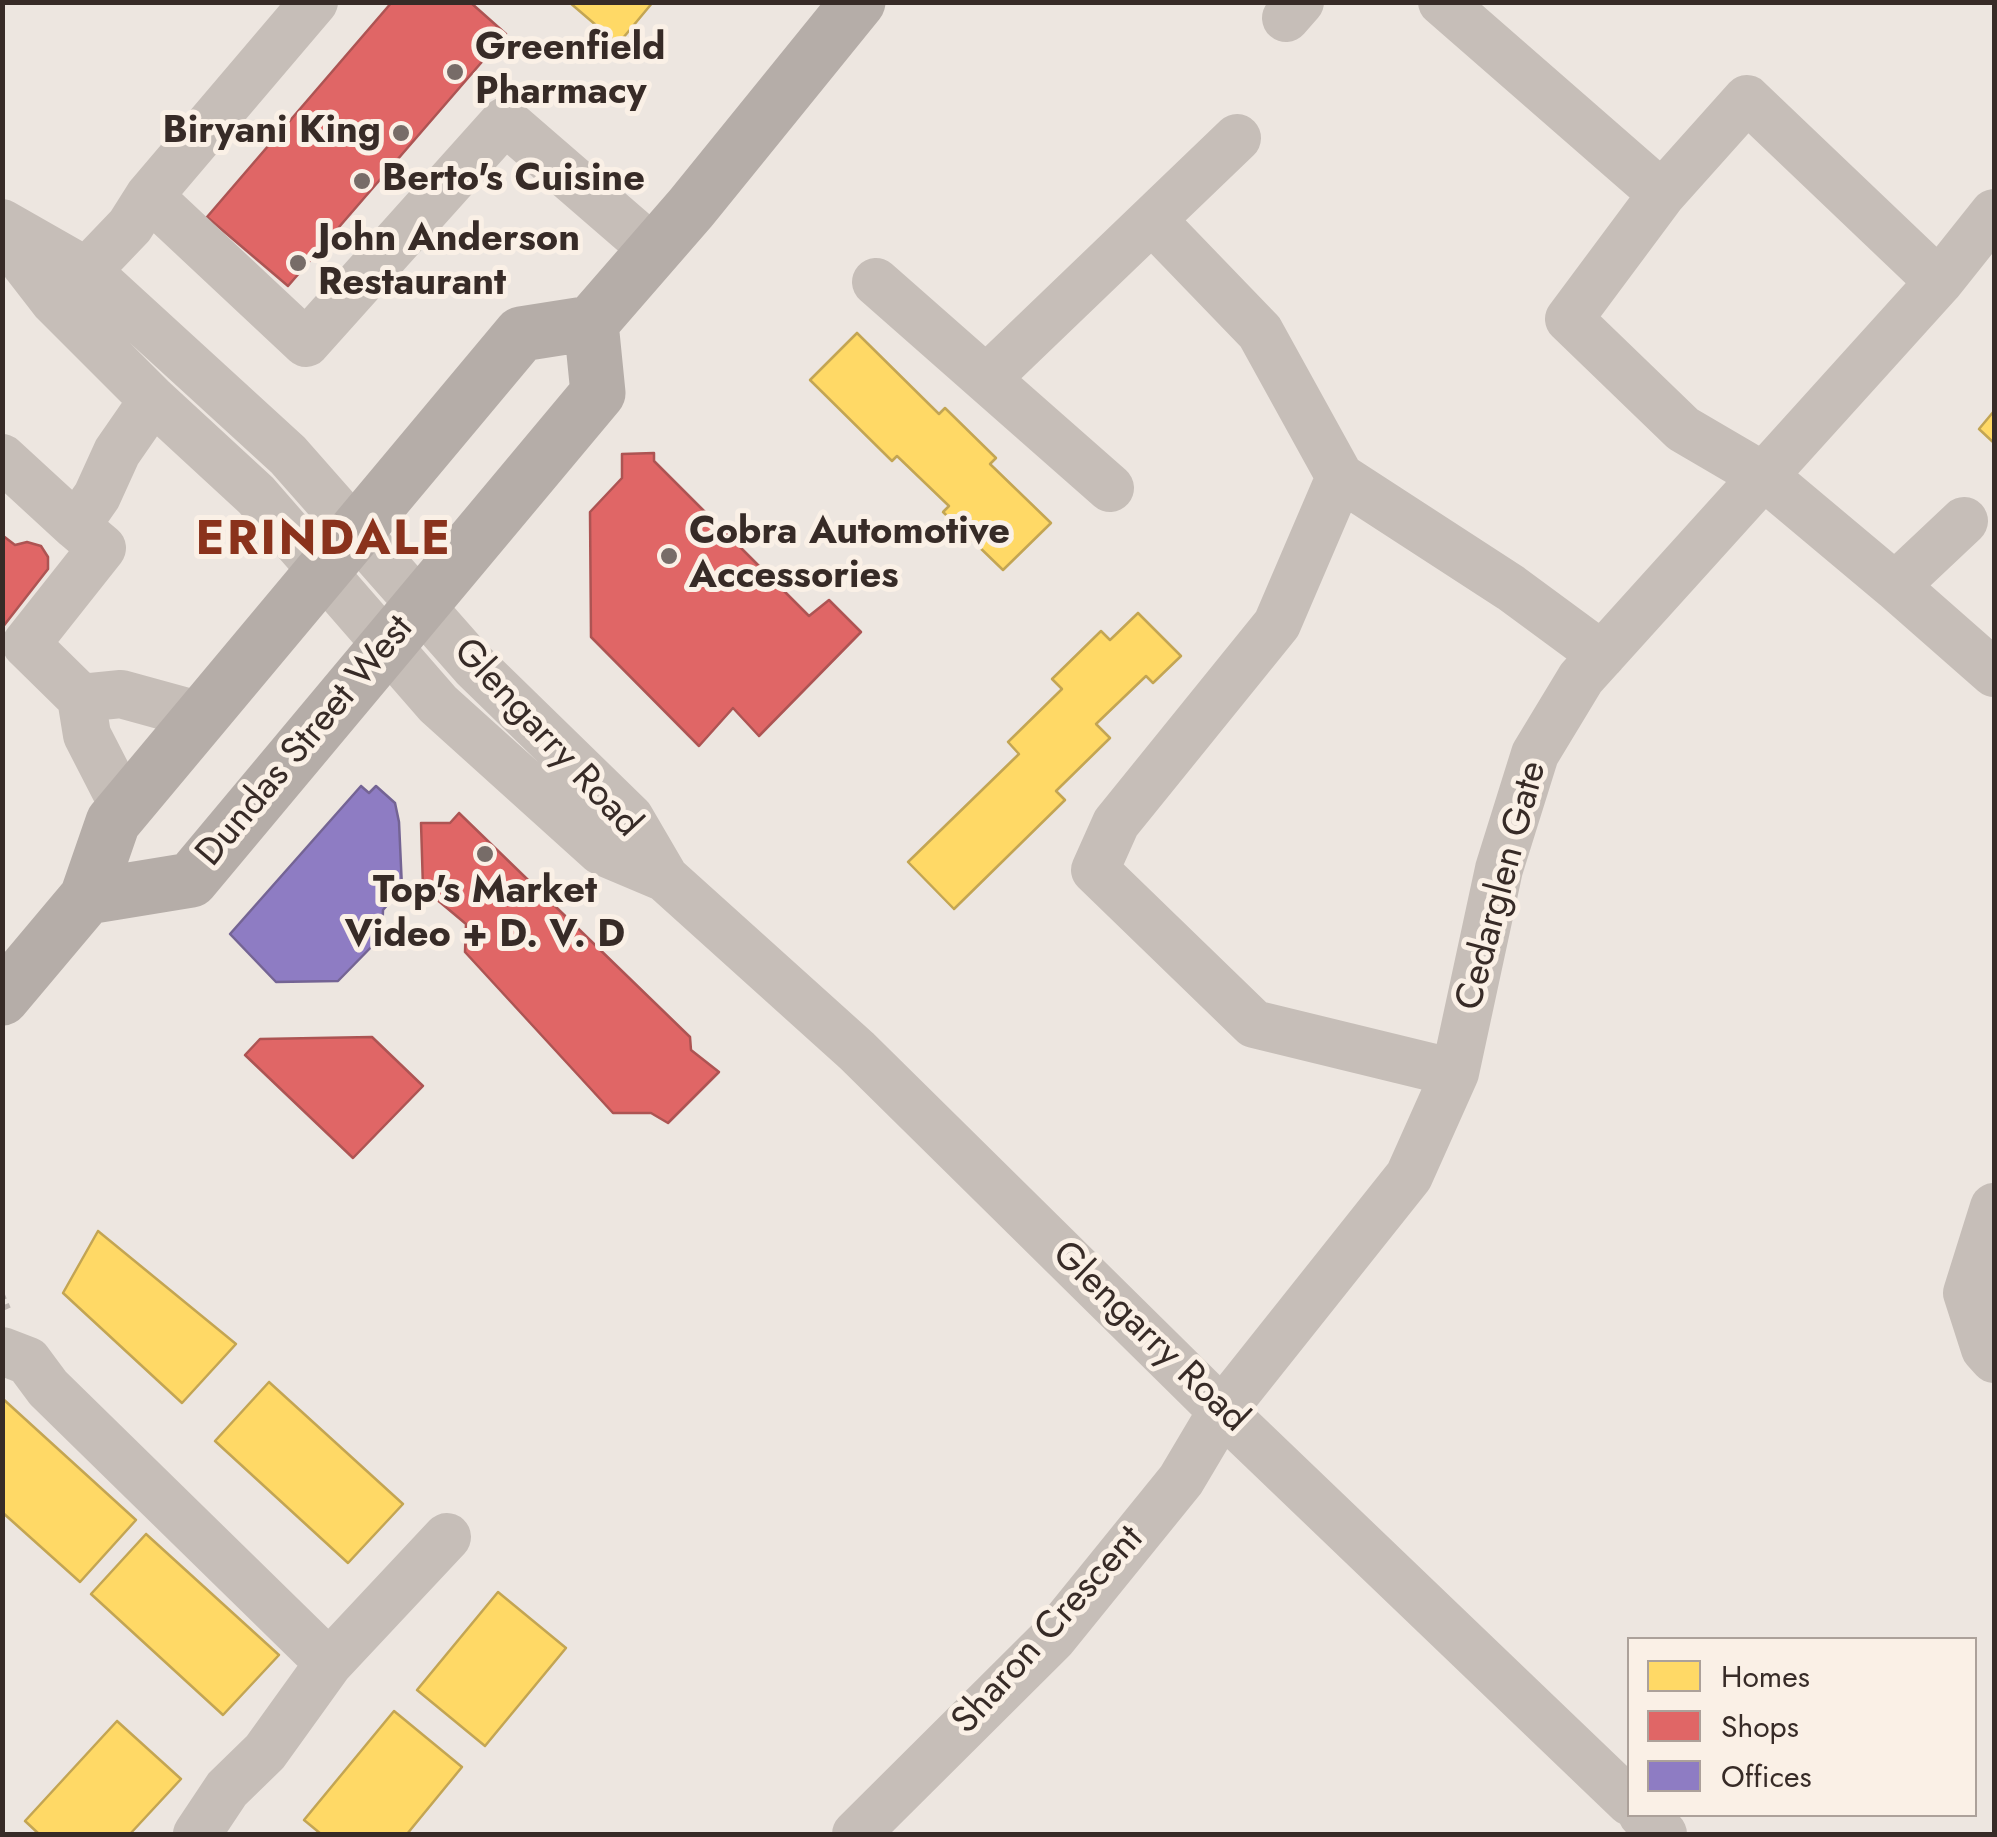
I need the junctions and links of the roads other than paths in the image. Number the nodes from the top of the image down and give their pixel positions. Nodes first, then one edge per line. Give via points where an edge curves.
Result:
1 (314, 2) edge
2 (858, 2) edge
3 (1442, 2) edge
4 (1237, 138) dead end
5 (1662, 194) junction
6 (149, 196) junction
7 (1994, 214) edge
8 (1152, 220) junction
9 (2, 222) edge
10 (2, 234) edge
11 (654, 250) junction
12 (86, 272) junction
13 (876, 282) dead end
14 (1939, 282) junction
15 (592, 323) junction
16 (986, 379) junction
17 (152, 400) junction
18 (2, 458) edge
19 (1340, 477) junction
20 (1765, 477) junction
21 (1110, 488) dead end
22 (1964, 521) dead end
23 (76, 526) junction
24 (339, 551) junction
25 (1895, 586) junction
26 (404, 625) junction
27 (1602, 656) junction
28 (1994, 673) edge
29 (81, 698) junction
30 (201, 716) junction
31 (124, 808) junction
32 (87, 896) junction
33 (2, 998) edge
34 (1456, 1073) junction
35 (1994, 1208) edge
36 (2, 1351) edge
37 (1994, 1359) edge
38 (1222, 1411) junction
39 (447, 1537) dead end
40 (330, 1663) junction
41 (1627, 1799) edge
42 (197, 1834) edge
43 (856, 1834) edge

1 - 6 street
2 - 11 main road
3 - 5 street
4 - 8 street
5 - 14 street via 1746,100
5 - 20 street via 1569,319 1683,429
6 - 11 street via 306,342 505,121
6 - 12 street
7 - 14 street, Cedarglen Gate
8 - 16 street
8 - 19 street via 1260,332
9 - 12 street
10 - 17 street via 54,301
11 - 15 main road
12 - 24 street via 288,455
13 - 16 street
14 - 20 street, Cedarglen Gate
15 - 24 main road via 520,334
15 - 26 main road, Dundas Street West via 598,393
16 - 21 street
17 - 23 street
17 - 24 street via 256,495
18 - 23 street
19 - 27 street
19 - 34 street via 1277,624 1116,823 1096,870 1254,1024
20 - 25 street
20 - 27 street, Cedarglen Gate
22 - 25 street
23 - 29 street via 102,548 26,644
24 - 26 street, Glengarry Road
24 - 30 main road
25 - 28 street
26 - 32 main road, Dundas Street West via 190,880
26 - 38 street, Glengarry Road via 438,704 601,850 665,878 856,1051
27 - 34 street, Cedarglen Gate via 1535,754 1499,869
29 - 30 street via 121,694
29 - 31 street via 87,736
30 - 31 main road
31 - 32 main road
32 - 33 main road
34 - 38 street, Cedarglen Gate via 1409,1176
35 - 37 street via 1967,1294 1984,1349
36 - 40 street via 28,1360 48,1388
38 - 41 street, Glengarry Road
38 - 43 street, Sharon Crescent via 1181,1480 1052,1638
39 - 40 street
40 - 42 street

